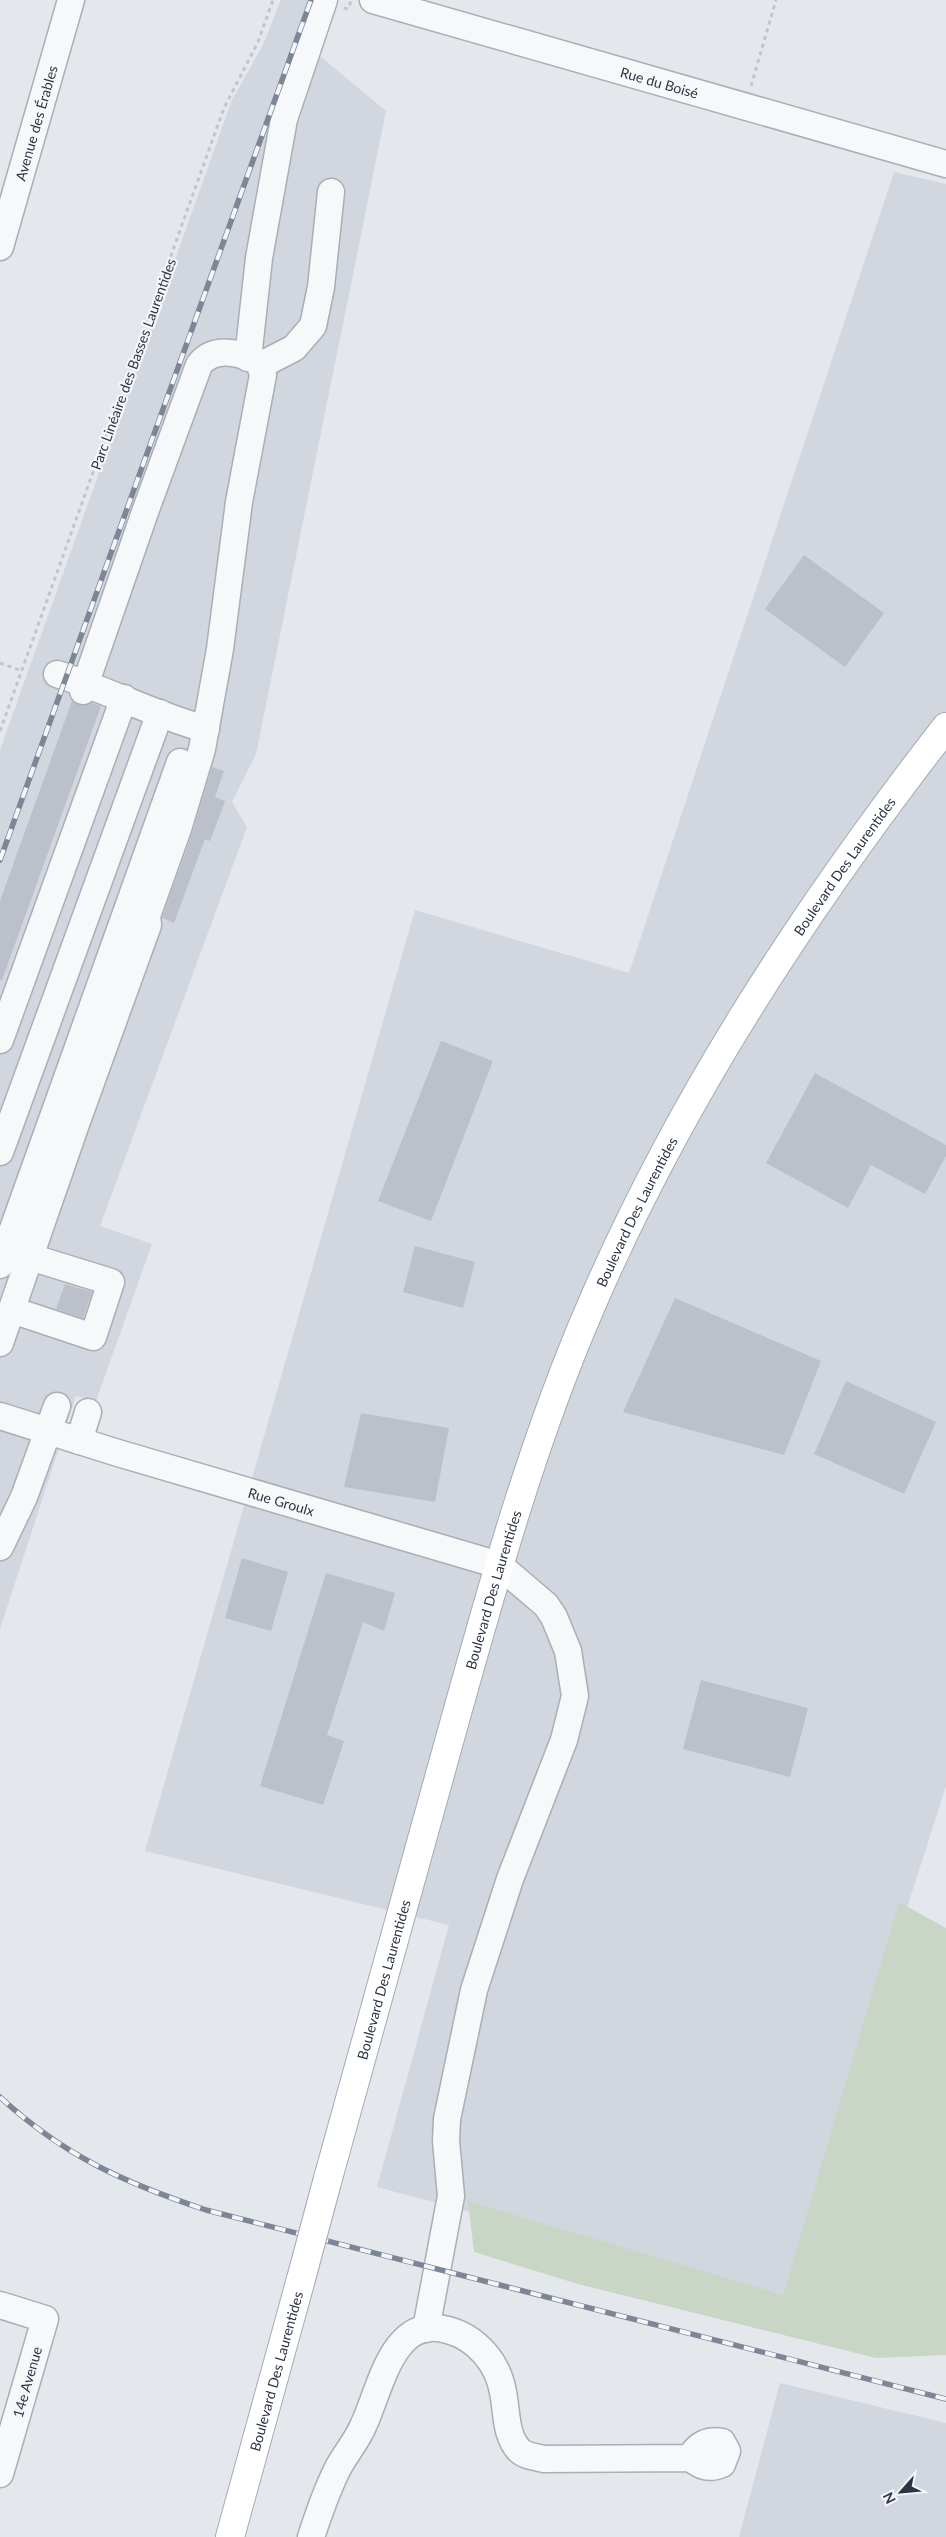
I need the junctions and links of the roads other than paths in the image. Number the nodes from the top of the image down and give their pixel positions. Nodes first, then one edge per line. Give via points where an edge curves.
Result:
1 (71, 0) edge
2 (324, 0) edge
3 (373, 0) edge
4 (946, 164) edge
5 (331, 192) dead end
6 (0, 247) edge
7 (254, 362) junction
8 (57, 674) dead end
9 (85, 687) junction
10 (124, 698) junction
11 (160, 713) junction
12 (946, 726) edge
13 (199, 727) junction
14 (0, 1040) edge
15 (0, 1152) edge
16 (30, 1257) junction
17 (0, 1266) edge
18 (12, 1310) junction
19 (0, 1343) edge
20 (57, 1406) dead end
21 (88, 1412) dead end
22 (0, 1416) edge
23 (63, 1436) junction
24 (0, 1547) edge
25 (499, 1565) junction
26 (0, 2305) edge
27 (426, 2329) junction
28 (690, 2458) dead end
29 (0, 2474) edge
30 (230, 2537) edge
31 (311, 2537) edge

1 - 6 street, Avenue des Érables
2 - 7 street via 284,119 259,258
3 - 4 street, Rue du Boisé
5 - 7 street via 320,295 313,326 294,348
7 - 9 street via 217,352 199,365
7 - 13 street via 263,375 239,502 220,649
8 - 9 street
9 - 10 street
10 - 11 street
10 - 14 street
11 - 13 street
11 - 15 street
12 - 25 main road, Boulevard Des Laurentides via 805,918 696,1095 622,1238 587,1316 534,1455
13 - 16 street via 202,749 147,916 148,925
13 - 17 street via 144,865
16 - 18 street
16 - 18 street via 112,1282 93,1337
18 - 19 street
20 - 23 street
21 - 23 street
22 - 23 street, Rue Groulx
23 - 24 street via 24,1497
23 - 25 street, Rue Groulx
25 - 27 street via 546,1605 554,1617 568,1651 575,1696 564,1740 510,1879 474,1990 447,2119 451,2196
25 - 30 main road, Boulevard Des Laurentides, bridge
26 - 29 street, 14e Avenue via 45,2318
27 - 28 street via 451,2330 486,2353 500,2378 510,2434 526,2455 544,2458
27 - 31 street via 403,2339 395,2351 364,2426 322,2501

